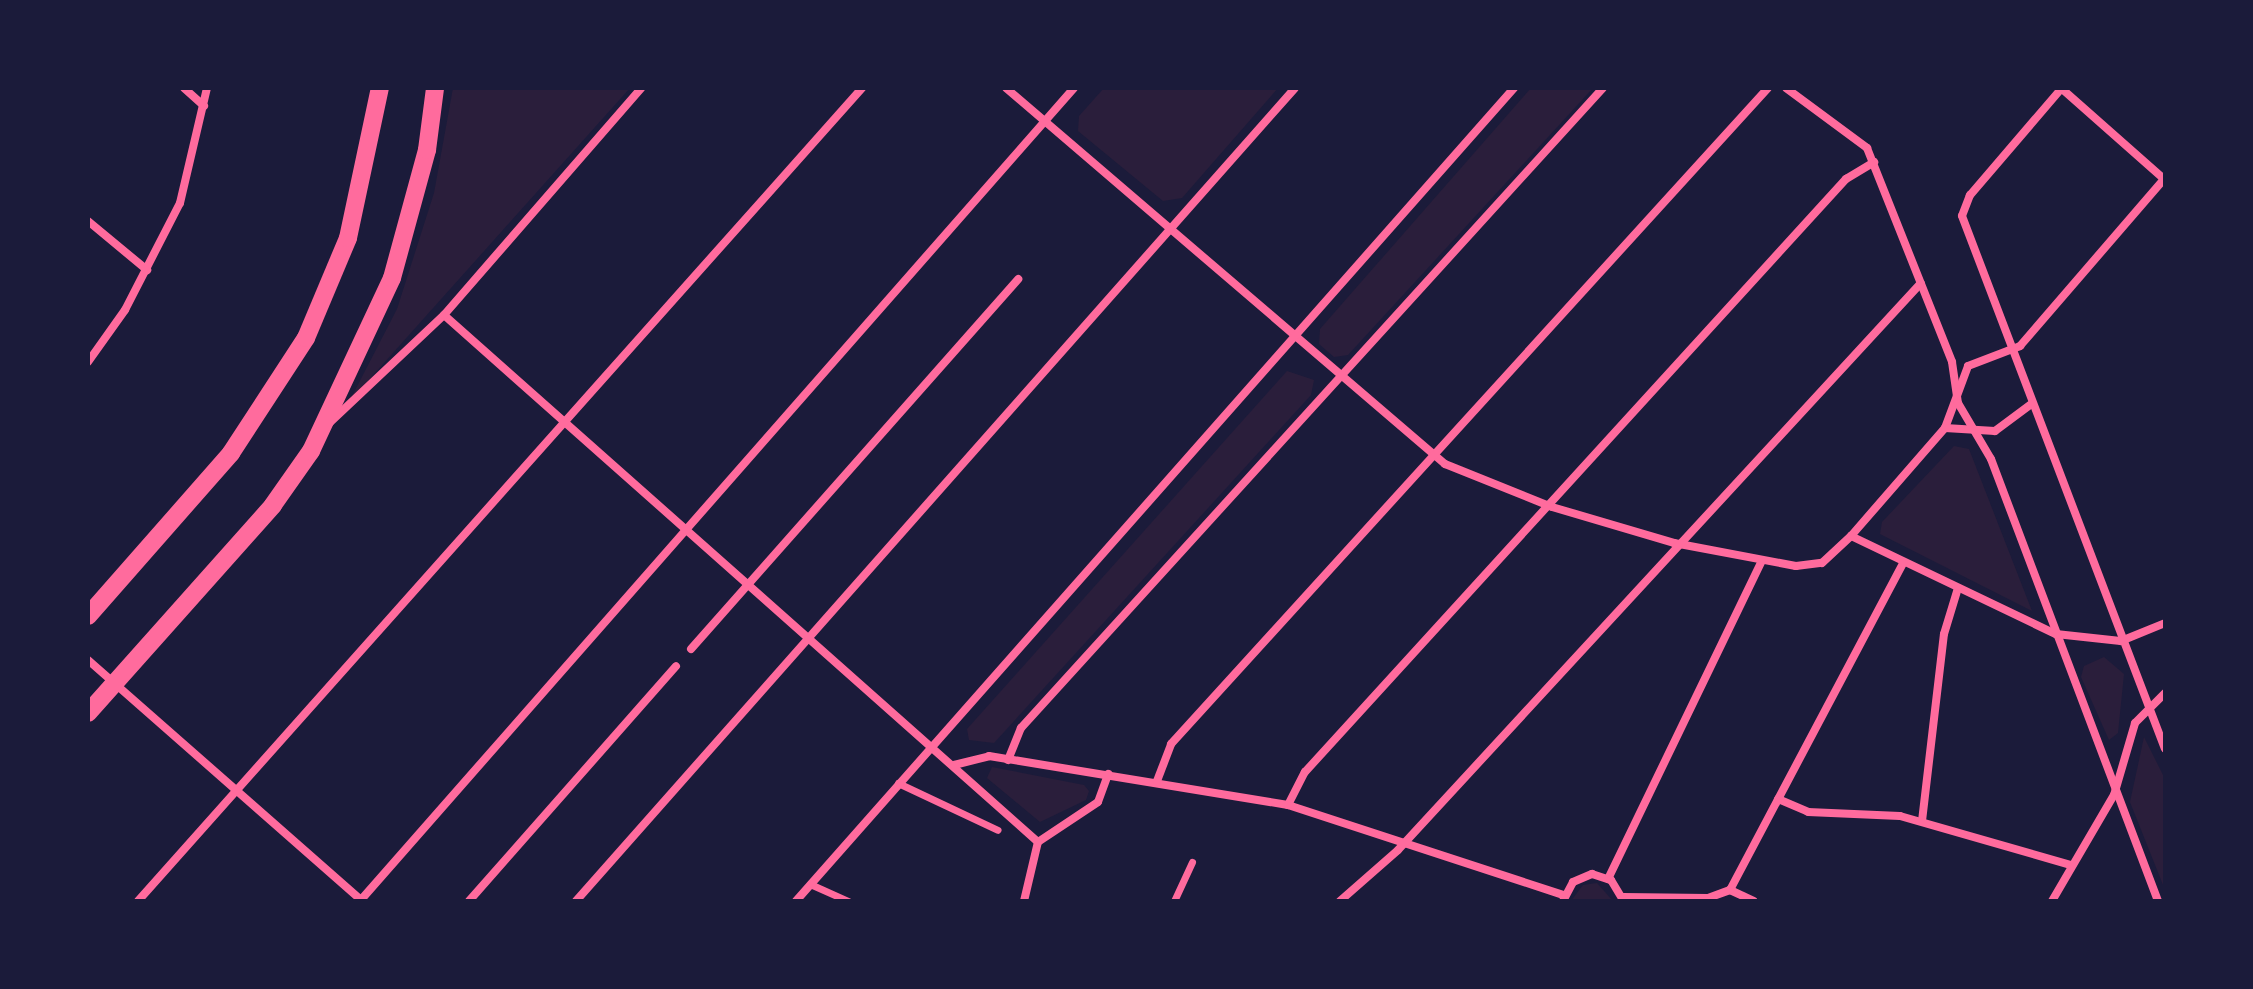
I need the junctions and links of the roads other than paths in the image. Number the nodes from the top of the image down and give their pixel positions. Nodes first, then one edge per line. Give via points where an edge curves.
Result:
1 (184, 88) edge
2 (207, 88) edge
3 (380, 88) edge
4 (435, 88) edge
5 (641, 88) edge
6 (862, 88) edge
7 (1006, 88) edge
8 (1074, 88) edge
9 (1295, 88) edge
10 (1514, 88) edge
11 (1603, 88) edge
12 (1768, 88) edge
13 (1786, 88) edge
14 (2061, 88) edge
15 (204, 106) junction
16 (1044, 122) junction
17 (1874, 162) junction
18 (2165, 179) edge
19 (88, 221) edge
20 (1169, 231) junction
21 (147, 270) junction
22 (1018, 279) dead end
23 (1921, 283) junction
24 (444, 315) junction
25 (1295, 338) junction
26 (2013, 352) junction
27 (88, 362) edge
28 (1341, 378) junction
29 (1955, 389) junction
30 (2030, 405) junction
31 (562, 421) junction
32 (323, 428) junction
33 (1945, 428) junction
34 (1971, 428) junction
35 (1432, 456) junction
36 (1552, 507) junction
37 (686, 529) junction
38 (1851, 536) junction
39 (1674, 543) junction
40 (1762, 561) junction
41 (1903, 563) junction
42 (746, 583) junction
43 (1958, 588) junction
44 (88, 616) edge
45 (2165, 623) edge
46 (2056, 634) junction
47 (808, 638) junction
48 (2121, 641) junction
49 (691, 649) dead end
50 (88, 660) edge
51 (676, 666) dead end
52 (114, 683) junction
53 (2165, 693) edge
54 (2147, 707) junction
55 (88, 713) edge
56 (933, 746) junction
57 (2165, 749) edge
58 (1008, 760) junction
59 (954, 765) junction
60 (1108, 774) junction
61 (1157, 781) junction
62 (898, 783) junction
63 (237, 790) junction
64 (2114, 795) junction
65 (1778, 799) junction
66 (1288, 805) junction
67 (1922, 821) junction
68 (998, 830) dead end
69 (1406, 840) junction
70 (1038, 842) junction
71 (1192, 862) dead end
72 (2071, 865) junction
73 (1608, 879) junction
74 (810, 884) junction
75 (1730, 890) junction
76 (1564, 898) edge
77 (1623, 899) edge
78 (138, 901) edge
79 (361, 901) edge
80 (469, 901) edge
81 (576, 901) edge
82 (796, 901) edge
83 (848, 901) edge
84 (1024, 901) edge
85 (1174, 901) edge
86 (1340, 901) edge
87 (1754, 901) edge
88 (2052, 901) edge
89 (2158, 901) edge

1 - 15 street
2 - 15 street
3 - 44 main road via 348,238 298,351 231,453
4 - 32 main road via 427,150 392,278
5 - 24 street
6 - 31 street
7 - 16 street
8 - 16 street
9 - 20 street
10 - 25 street
11 - 28 street
12 - 35 street
13 - 17 street via 1860,138
14 - 18 street
14 - 26 street via 1970,195 1962,216
15 - 21 street via 184,191
16 - 20 street
16 - 37 street
17 - 23 street
17 - 36 street via 1846,179
18 - 26 street
19 - 21 street
20 - 25 street
20 - 47 street
21 - 27 street
22 - 42 street
23 - 29 street
23 - 39 street
24 - 31 street
24 - 32 street
25 - 28 street
25 - 56 street
26 - 29 street via 1968,366
26 - 30 street
28 - 35 street
28 - 58 street via 1021,728
29 - 33 street
29 - 34 street
30 - 34 street via 2006,428
30 - 48 street
31 - 37 street
31 - 63 street
32 - 52 main road via 273,505
33 - 34 street
33 - 38 street
34 - 46 street via 1991,459
35 - 36 street
35 - 61 street via 1171,744
36 - 39 street
36 - 66 street via 1305,772
37 - 42 street
37 - 79 street
38 - 40 street via 1810,567
38 - 41 street
39 - 40 street
39 - 69 street
40 - 73 street
41 - 43 street
41 - 65 street
42 - 47 street
42 - 49 street
43 - 46 street
43 - 67 street via 1944,634
45 - 48 street
46 - 48 street
46 - 64 street
47 - 56 street
47 - 81 street
48 - 54 street
50 - 52 street
51 - 80 street
52 - 55 main road
52 - 63 street
53 - 54 street
54 - 57 street
54 - 64 street via 2128,737
56 - 59 street
56 - 62 street
58 - 59 street via 979,755
58 - 60 street
59 - 70 street
60 - 61 street
60 - 70 street via 1098,802
61 - 66 street
62 - 68 street
62 - 74 street
63 - 78 street
63 - 79 street
64 - 72 street
64 - 89 street
65 - 67 street via 1808,812
65 - 75 street
66 - 69 street
67 - 72 street
69 - 76 street
69 - 86 street
70 - 84 street
71 - 85 street
72 - 88 street
73 - 76 street via 1581,876
73 - 77 street
74 - 82 street
74 - 83 street
75 - 77 street via 1708,898
75 - 87 street

